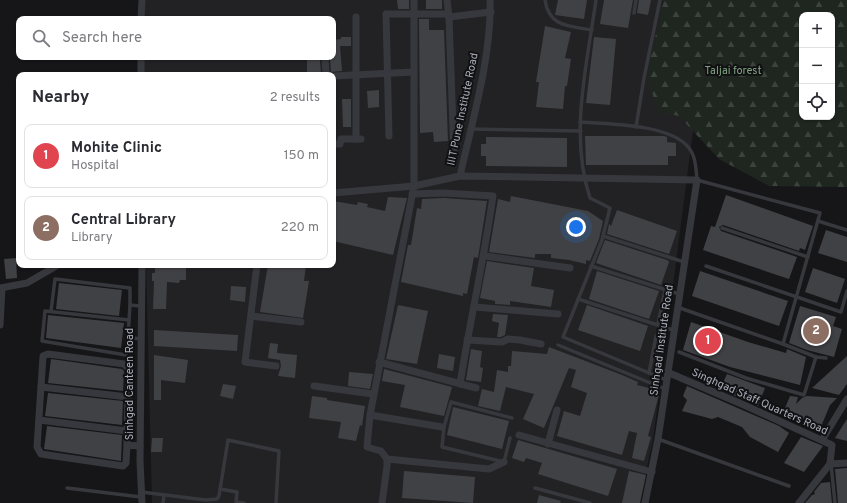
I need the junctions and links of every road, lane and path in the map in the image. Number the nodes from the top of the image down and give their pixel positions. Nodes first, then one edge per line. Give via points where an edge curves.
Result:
1 (142, 0) edge
2 (414, 0) edge
3 (447, 0) edge
4 (490, 0) edge
5 (544, 0) edge
6 (596, 0) edge
7 (636, 0) edge
8 (660, 0) edge
9 (491, 12) junction
10 (634, 12) dead end
11 (414, 13) junction
12 (449, 15) junction
13 (141, 16) edge
14 (356, 16) dead end
15 (592, 30) junction
16 (141, 60) edge
17 (325, 60) edge
18 (141, 72) edge
19 (326, 72) edge
20 (414, 72) junction
21 (387, 74) junction
22 (356, 75) junction
23 (336, 76) edge
24 (580, 122) junction
25 (636, 127) junction
26 (471, 129) junction
27 (581, 131) junction
28 (388, 136) dead end
29 (336, 144) edge
30 (454, 157) dead end
31 (460, 176) junction
32 (584, 178) junction
33 (697, 180) junction
34 (414, 186) junction
35 (336, 193) edge
36 (412, 194) junction
37 (818, 221) junction
38 (722, 228) dead end
39 (847, 230) edge
40 (603, 236) junction
41 (484, 256) junction
42 (808, 257) junction
43 (684, 262) junction
44 (591, 266) junction
45 (706, 266) dead end
46 (53, 268) edge
47 (142, 268) edge
48 (258, 268) edge
49 (570, 268) dead end
50 (1, 288) edge
51 (665, 290) junction
52 (847, 291) edge
53 (679, 294) junction
54 (797, 298) junction
55 (578, 299) junction
56 (130, 305) junction
57 (140, 306) junction
58 (475, 307) junction
59 (677, 307) junction
60 (51, 311) junction
61 (558, 314) dead end
62 (251, 316) junction
63 (129, 320) junction
64 (301, 322) dead end
65 (658, 324) junction
66 (0, 325) edge
67 (673, 330) junction
68 (656, 336) dead end
69 (128, 337) junction
70 (140, 339) junction
71 (467, 340) junction
72 (541, 344) dead end
73 (784, 344) junction
74 (558, 346) dead end
75 (679, 352) dead end
76 (816, 357) junction
77 (826, 358) dead end
78 (379, 362) junction
79 (276, 366) dead end
80 (649, 373) junction
81 (667, 376) junction
82 (460, 384) junction
83 (314, 386) dead end
84 (41, 387) junction
85 (476, 388) dead end
86 (665, 389) junction
87 (373, 394) junction
88 (128, 397) junction
89 (847, 399) edge
90 (557, 410) dead end
91 (370, 415) junction
92 (512, 418) dead end
93 (39, 420) junction
94 (443, 427) junction
95 (127, 431) junction
96 (519, 435) dead end
97 (510, 438) dead end
98 (658, 439) junction
99 (822, 440) junction
100 (127, 444) junction
101 (548, 444) junction
102 (140, 446) junction
103 (387, 460) junction
104 (504, 462) junction
105 (847, 463) edge
106 (830, 464) junction
107 (652, 472) junction
108 (789, 486) dead end
109 (66, 488) dead end
110 (535, 488) dead end
111 (220, 489) junction
112 (164, 495) junction
113 (141, 498) edge
114 (205, 501) edge
115 (163, 503) edge
116 (244, 503) edge
117 (276, 503) edge
118 (382, 503) edge
119 (590, 503) edge
120 (645, 503) edge
121 (798, 503) edge
122 (835, 503) edge

1 - 13 street
2 - 11 street
3 - 12 street
4 - 9 street, IIIT Pune Institute Road
5 - 15 lane via 549,15 554,20
6 - 15 lane
7 - 10 lane
8 - 25 lane
9 - 12 street
9 - 26 street, IIIT Pune Institute Road
11 - 12 street
11 - 20 street
11 - 21 street via 386,14
12 - 30 street
14 - 22 street
15 - 24 lane
16 - 18 street
17 - 19 street
20 - 21 street
20 - 34 street
21 - 22 street
21 - 28 street
22 - 23 street
22 - 29 street via 359,139 341,139 340,144
24 - 25 lane
24 - 27 lane
25 - 33 lane via 670,135 685,144 694,158
26 - 27 lane
26 - 31 street, IIIT Pune Institute Road
27 - 32 lane
31 - 32 street
31 - 34 street, IIIT Pune Institute Road
32 - 33 street
32 - 40 lane via 590,198 610,208
33 - 37 lane via 820,213
33 - 43 street, Sinhgad Institute Road
34 - 35 street
34 - 36 street
36 - 41 street via 493,196
36 - 78 street
37 - 39 lane
37 - 42 lane
38 - 42 lane
40 - 43 lane
40 - 44 lane
41 - 49 street
41 - 58 street
42 - 54 lane
43 - 53 street, Sinhgad Institute Road
44 - 51 lane
44 - 55 lane
45 - 54 lane
46 - 50 street via 27,283
47 - 57 street, Sinhgad Canteen Road
48 - 62 street
50 - 66 street
51 - 53 lane
51 - 65 lane
52 - 54 lane via 841,312
53 - 59 street, Sinhgad Institute Road
54 - 73 lane
55 - 65 lane
55 - 80 lane via 563,337
56 - 57 lane
56 - 60 lane via 130,288 55,279
56 - 63 lane
57 - 70 street, Sinhgad Canteen Road
58 - 61 street
58 - 71 street
59 - 67 street, Sinhgad Institute Road
59 - 73 lane
60 - 63 lane
60 - 69 lane via 45,310 42,340 126,355
62 - 64 street
62 - 79 street via 245,362
63 - 69 lane
65 - 67 lane
67 - 81 street, Sinhgad Institute Road
68 - 80 lane
69 - 70 lane
70 - 102 street, Sinhgad Canteen Road
71 - 72 street via 502,342 508,339
71 - 82 street
73 - 76 lane
74 - 86 lane
75 - 76 lane via 746,378 804,395
76 - 77 lane
78 - 82 street
78 - 87 street
80 - 81 lane
81 - 86 street, Sinhgad Institute Road
81 - 99 street, Singhgad Staff Quarters Road via 744,405
82 - 85 street
83 - 87 street
84 - 88 street
84 - 88 street via 43,356 48,354 124,364 129,369
84 - 93 street
86 - 98 street, Sinhgad Institute Road
87 - 91 street
88 - 95 street
89 - 99 street
90 - 101 street
91 - 94 street
91 - 103 street via 367,446 381,450
92 - 94 lane via 451,402
93 - 95 street
93 - 100 street via 37,447 41,454 123,466 126,463
94 - 104 lane via 442,447
95 - 100 street
96 - 101 street
97 - 104 lane
98 - 107 street, Sinhgad Institute Road
98 - 108 lane
99 - 106 street, Singhgad Staff Quarters Road via 832,444
100 - 102 street
101 - 107 street
102 - 113 street, Sinhgad Canteen Road
103 - 104 street via 489,469
103 - 118 street
105 - 106 street
106 - 121 street
106 - 122 lane
107 - 120 street, Sinhgad Institute Road
109 - 113 lane
110 - 119 lane
111 - 114 lane via 217,499
111 - 116 lane via 237,492 236,502
111 - 117 lane via 228,440 279,451
112 - 113 lane
112 - 114 lane
112 - 115 lane

